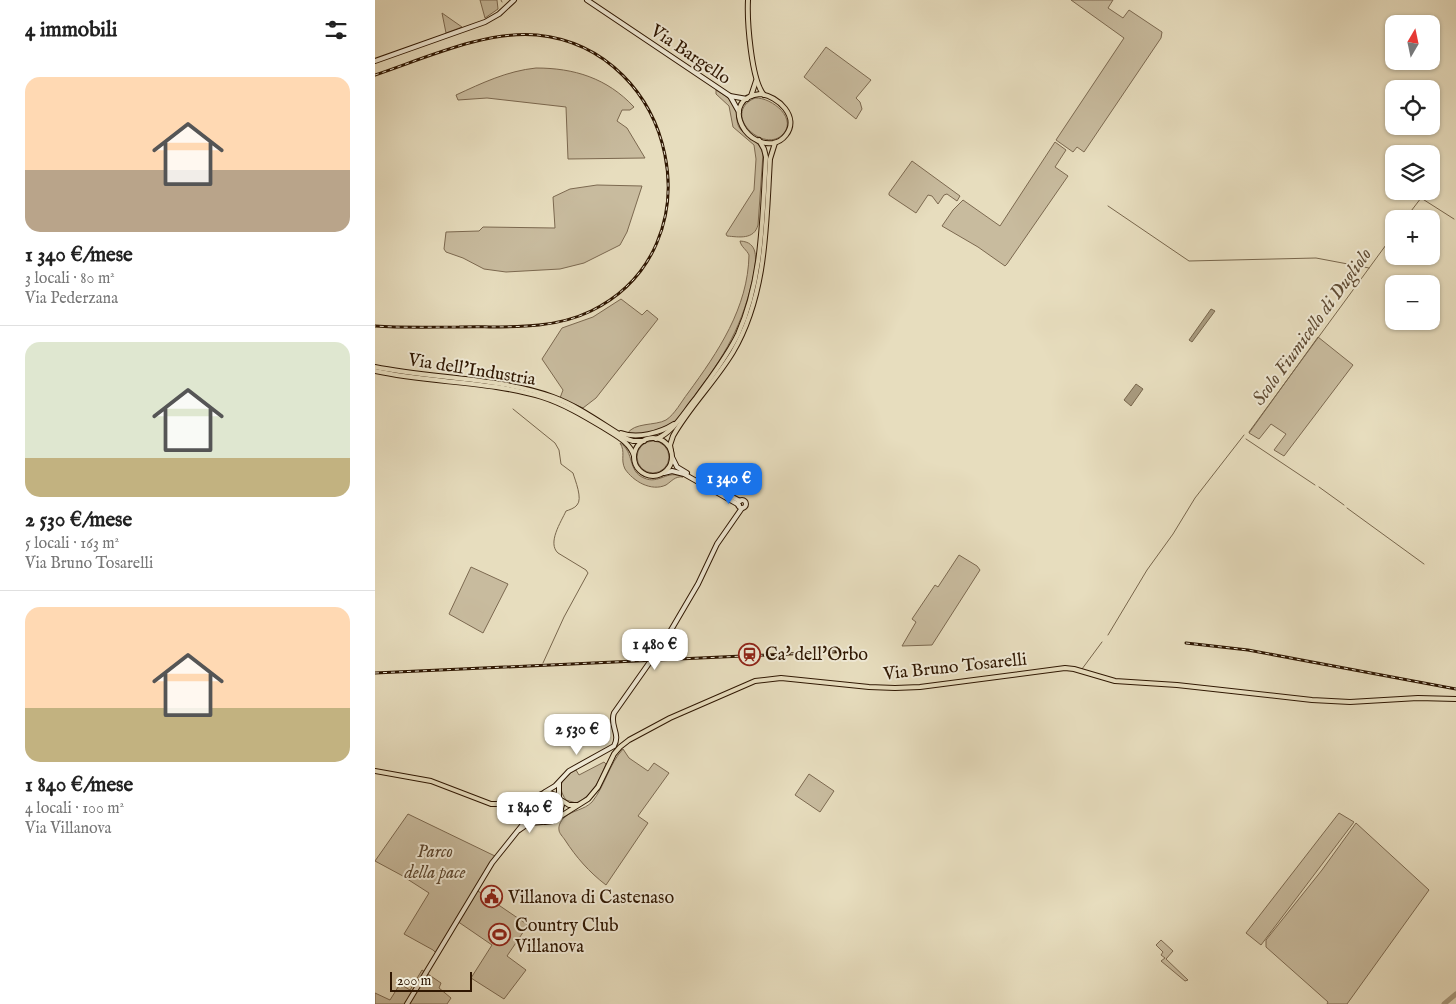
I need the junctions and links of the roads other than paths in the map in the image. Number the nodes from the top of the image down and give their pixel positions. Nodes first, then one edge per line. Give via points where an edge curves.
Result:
1 (514, 0) edge
2 (587, 0) edge
3 (749, 0) edge
4 (375, 61) edge
5 (756, 79) junction
6 (764, 95) junction
7 (730, 96) junction
8 (751, 96) junction
9 (747, 99) junction
10 (739, 112) junction
11 (759, 140) junction
12 (775, 143) junction
13 (375, 367) edge
14 (375, 371) edge
15 (677, 423) junction
16 (617, 432) junction
17 (656, 439) junction
18 (644, 441) junction
19 (671, 451) junction
20 (634, 456) junction
21 (672, 458) junction
22 (664, 473) junction
23 (740, 505) junction
24 (1456, 699) edge
25 (375, 771) edge
26 (559, 783) junction
27 (543, 792) junction
28 (535, 797) junction
29 (519, 799) junction
30 (560, 799) junction
31 (577, 805) junction
32 (531, 807) junction
33 (559, 816) junction
34 (542, 822) junction
35 (514, 835) junction
36 (407, 1004) edge

1 - 4 main road via 485,22
2 - 7 main road, Via Bargello
3 - 5 main road via 749,34
5 - 6 main road
5 - 8 main road
6 - 8 main road
6 - 12 main road via 783,106 791,120 788,132
7 - 9 main road, Via Bargello
7 - 10 main road, Via Bargello
8 - 9 main road
9 - 10 main road
10 - 11 main road via 743,129
11 - 12 main road
11 - 15 main road via 766,157 761,249 753,291 740,329 725,357
12 - 19 main road via 770,159 764,258 751,312 728,360 673,436
13 - 16 main road, Via dell'Industria via 535,391 576,407
14 - 20 main road, Via dell'Industria via 543,398 576,412 622,440
15 - 16 main road via 636,436
15 - 17 main road
16 - 18 main road, Via dell'Industria via 630,440
17 - 18 main road
17 - 19 main road via 667,444
18 - 20 main road
19 - 21 main road
20 - 22 main road via 642,473 651,476
21 - 22 main road
21 - 23 main road via 681,470
22 - 23 main road via 684,474
23 - 26 main road via 664,642 614,713 612,722 617,739 612,748 569,771
24 - 31 main road, Via Bruno Tosarelli via 1334,702 1115,681 1065,668 895,688 765,678 670,718 620,746 593,794
25 - 29 main road via 431,781 491,804
26 - 27 main road
26 - 30 main road
27 - 28 main road
27 - 30 main road via 553,793
28 - 29 main road
28 - 32 main road
29 - 32 main road
30 - 31 main road via 569,805
30 - 33 main road via 562,808
31 - 33 main road, Via Bruno Tosarelli
32 - 34 main road via 533,815
32 - 35 main road via 528,818
33 - 34 main road
34 - 35 main road via 529,824
35 - 36 main road via 492,863

